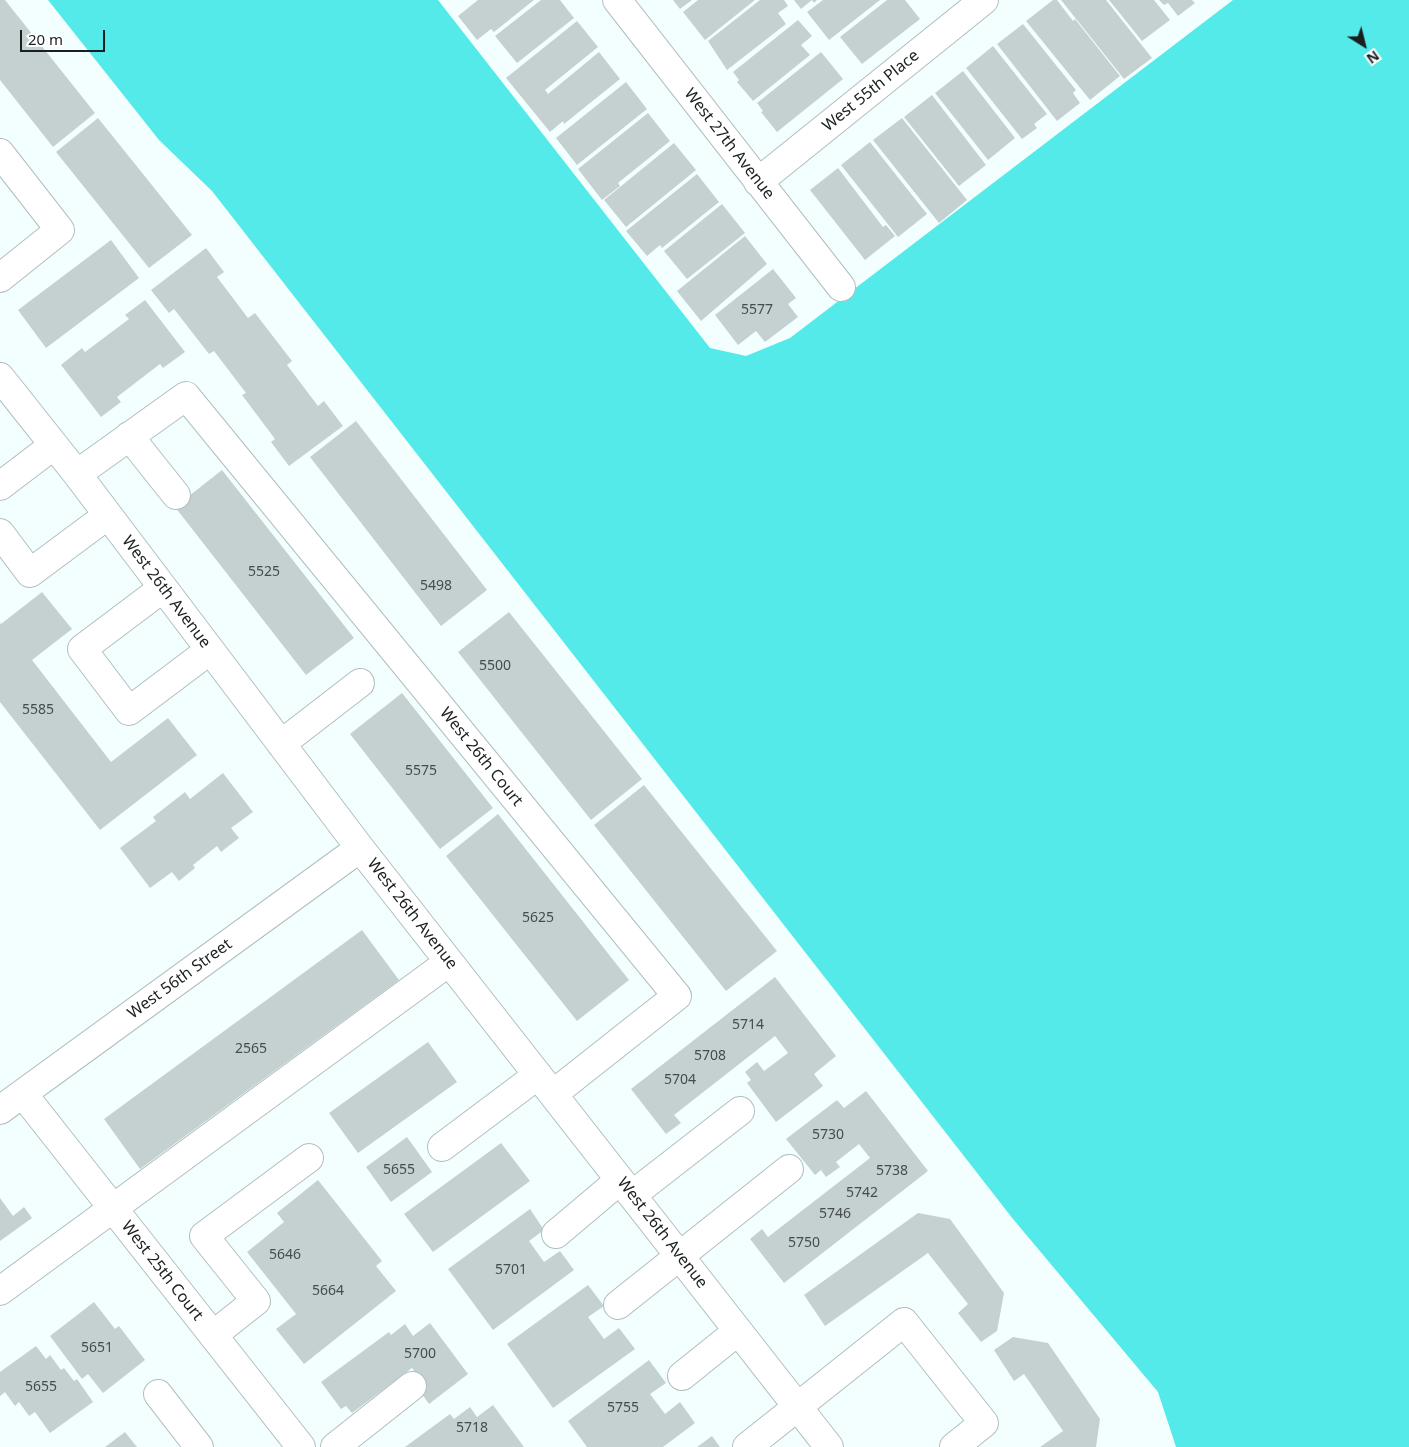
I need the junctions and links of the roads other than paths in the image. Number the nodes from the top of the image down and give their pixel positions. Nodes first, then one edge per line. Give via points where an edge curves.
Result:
1 (617, 0) edge
2 (969, 4) edge
3 (0, 154) edge
4 (758, 182) junction
5 (1, 273) edge
6 (841, 288) dead end
7 (0, 378) edge
8 (129, 436) junction
9 (54, 445) junction
10 (77, 474) junction
11 (0, 486) edge
12 (176, 495) dead end
13 (108, 515) junction
14 (0, 532) edge
15 (163, 588) junction
16 (210, 650) junction
17 (360, 683) dead end
18 (281, 744) junction
19 (360, 848) junction
20 (449, 962) junction
21 (545, 1085) junction
22 (23, 1094) junction
23 (0, 1110) edge
24 (740, 1111) dead end
25 (442, 1147) dead end
26 (309, 1158) dead end
27 (789, 1169) dead end
28 (626, 1188) junction
29 (112, 1208) junction
30 (556, 1234) dead end
31 (680, 1256) junction
32 (0, 1291) edge
33 (618, 1305) dead end
34 (738, 1331) junction
35 (213, 1335) junction
36 (682, 1376) dead end
37 (412, 1386) dead end
38 (158, 1394) dead end
39 (798, 1406) junction
40 (199, 1447) edge
41 (301, 1447) edge
42 (335, 1447) edge
43 (747, 1447) edge
44 (829, 1447) edge
45 (954, 1447) edge

1 - 4 street, West 27th Avenue
2 - 4 street, West 55th Place
3 - 5 street via 60,230
4 - 6 street, West 27th Avenue
7 - 9 street, West 26th Avenue
8 - 10 street
8 - 12 street
8 - 21 street, West 26th Court via 186,396 677,996
9 - 10 street, West 26th Avenue
9 - 11 street
10 - 13 street, West 26th Avenue
13 - 14 street via 30,573
13 - 15 street, West 26th Avenue
15 - 16 street, West 26th Avenue
15 - 16 street via 82,650 129,711
16 - 18 street, West 26th Avenue
17 - 18 street
18 - 19 street, West 26th Avenue
19 - 20 street, West 26th Avenue
19 - 22 street, West 56th Street
20 - 21 street, West 26th Avenue
20 - 29 street
21 - 25 street
21 - 28 street, West 26th Avenue
22 - 23 street, West 56th Street
22 - 29 street, West 25th Court
24 - 28 street
26 - 35 street via 204,1236 256,1301
27 - 31 street
28 - 30 street
28 - 31 street, West 26th Avenue
29 - 32 street
29 - 35 street, West 25th Court
31 - 33 street
31 - 34 street, West 26th Avenue
34 - 36 street
34 - 39 street, West 26th Avenue
35 - 41 street, West 25th Court
37 - 42 street
38 - 40 street
39 - 43 street
39 - 44 street, West 26th Avenue
39 - 45 street via 904,1322 984,1423

